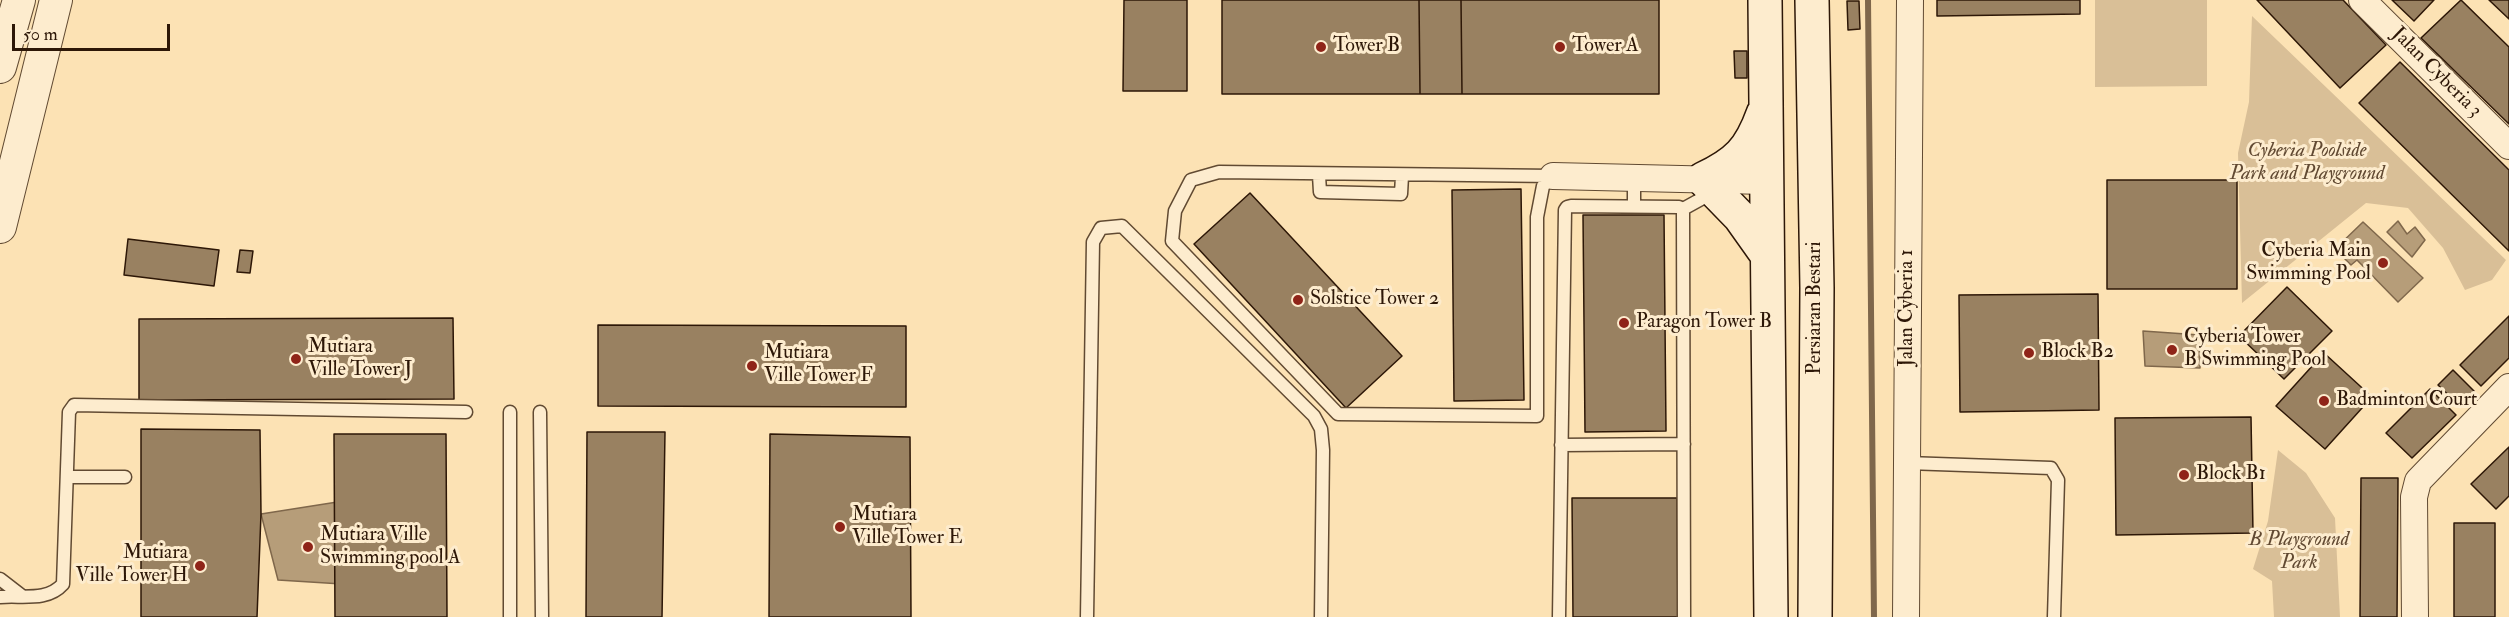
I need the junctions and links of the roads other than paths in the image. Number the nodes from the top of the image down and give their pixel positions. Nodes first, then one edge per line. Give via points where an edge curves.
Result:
1 (0, 0) edge
2 (19, 0) edge
3 (56, 0) edge
4 (1765, 0) edge
5 (1812, 0) edge
6 (1910, 0) edge
7 (2362, 0) edge
8 (3, 56) edge
9 (1813, 73) junction
10 (1766, 106) junction
11 (2509, 146) edge
12 (1319, 175) junction
13 (1402, 176) junction
14 (1553, 176) junction
15 (1634, 178) junction
16 (1766, 181) junction
17 (1709, 185) junction
18 (1634, 206) junction
19 (1683, 209) junction
20 (0, 227) edge
21 (1767, 255) junction
22 (1817, 288) junction
23 (2509, 387) edge
24 (466, 412) dead end
25 (510, 412) dead end
26 (540, 412) dead end
27 (1561, 444) junction
28 (1684, 444) junction
29 (1907, 463) junction
30 (67, 477) junction
31 (125, 477) dead end
32 (0, 579) edge
33 (22, 596) junction
34 (0, 597) edge
35 (510, 617) edge
36 (542, 617) edge
37 (1087, 617) edge
38 (1321, 617) edge
39 (1559, 617) edge
40 (1684, 617) edge
41 (1771, 617) edge
42 (1815, 617) edge
43 (1906, 617) edge
44 (2054, 617) edge
45 (2415, 617) edge

1 - 8 street
2 - 8 street
3 - 20 street
4 - 10 main road
5 - 9 main road, Persiaran Bestari
6 - 29 street, Jalan Cyberia 1
7 - 11 street, Jalan Cyberia 3
9 - 16 main road via 1797,90 1795,98 1793,164
9 - 22 main road, Persiaran Bestari
10 - 16 main road
10 - 17 main road via 1749,147
12 - 13 lane
12 - 13 lane via 1320,192 1401,194
12 - 14 lane via 1219,172 1191,180 1175,211 1172,241 1338,414 1447,416 1537,416 1538,217 1543,186
13 - 14 lane
14 - 15 street
15 - 17 street
15 - 18 lane
16 - 17 street
16 - 21 main road
16 - 22 main road via 1792,192 1796,266
17 - 19 lane
17 - 21 main road via 1740,217
18 - 19 lane
18 - 27 lane via 1571,206 1565,210
19 - 28 lane
21 - 41 main road
22 - 42 main road, Persiaran Bestari
23 - 45 street via 2418,481 2414,497
24 - 30 lane via 74,405 69,412
25 - 35 lane
26 - 36 lane
27 - 28 lane
27 - 39 lane
28 - 40 lane
29 - 43 street, Jalan Cyberia 1
29 - 44 lane via 2051,468 2058,480
30 - 31 lane
30 - 33 lane via 63,584 55,593
32 - 33 lane
33 - 34 lane
37 - 38 lane via 1093,242 1101,228 1122,226 1314,416 1321,429

